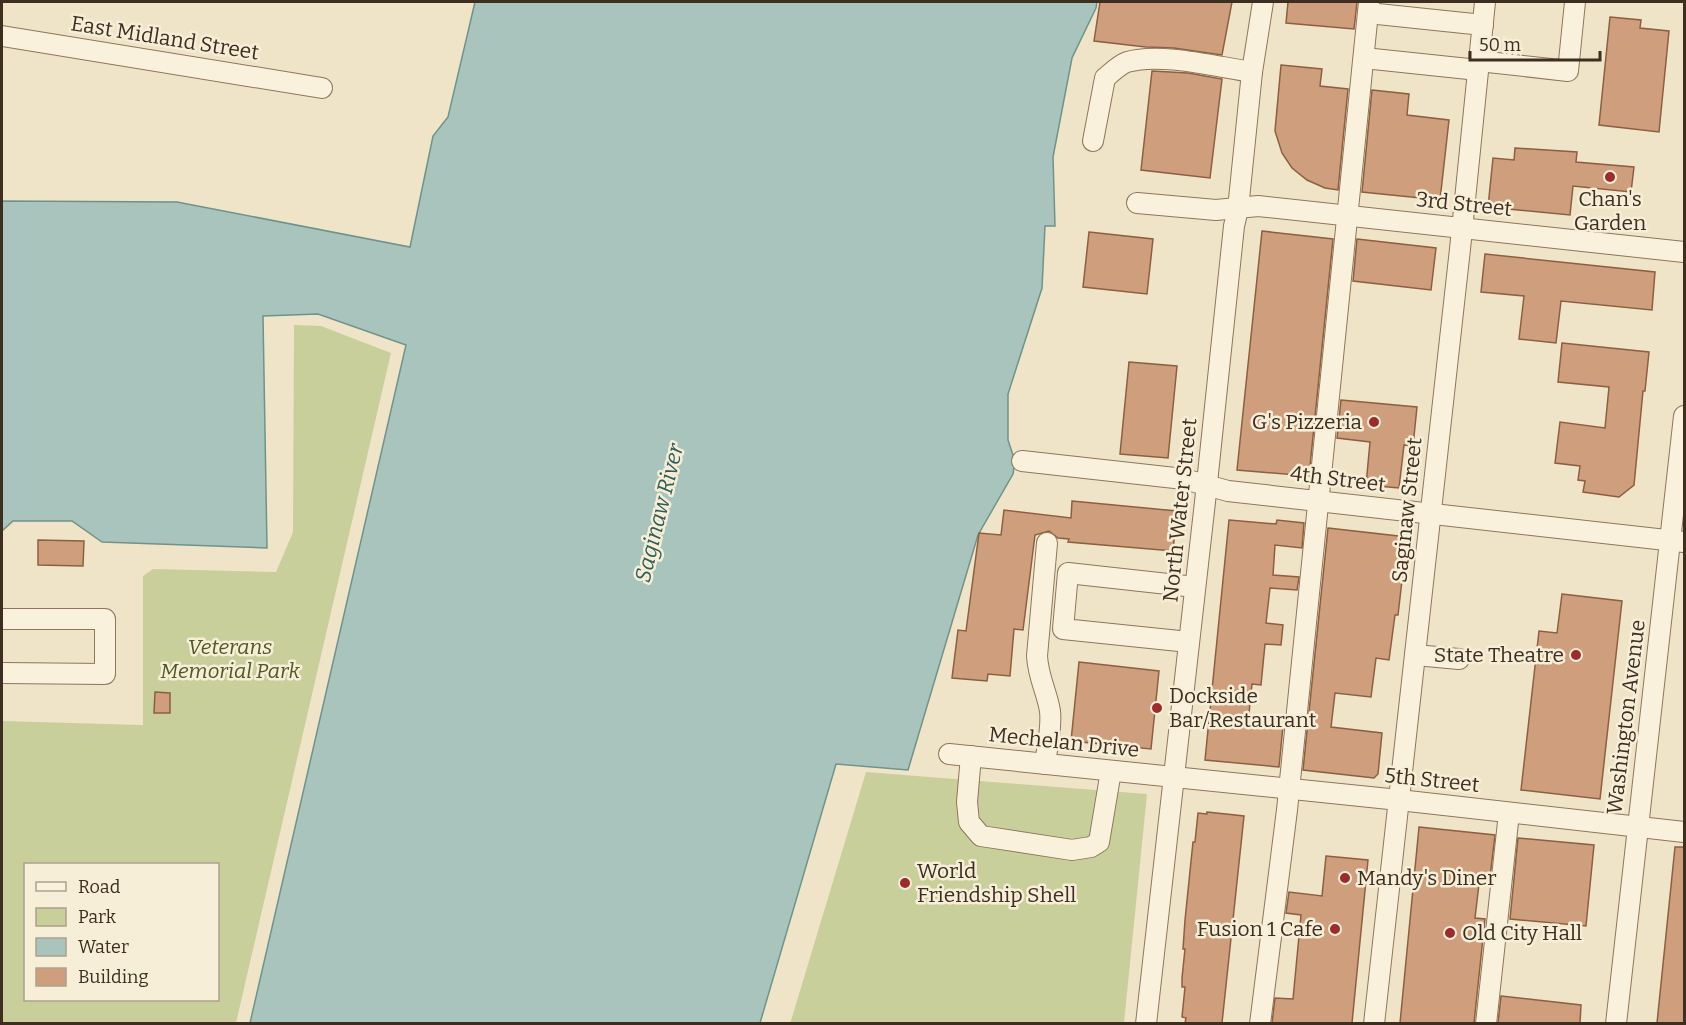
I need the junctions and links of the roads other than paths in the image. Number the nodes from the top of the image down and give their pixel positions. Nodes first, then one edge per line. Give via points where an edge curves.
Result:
1 (1263, 2) edge
2 (1485, 2) edge
3 (1575, 2) edge
4 (1369, 7) edge
5 (1483, 25) junction
6 (2, 36) edge
7 (1364, 58) junction
8 (1478, 66) junction
9 (1252, 72) junction
10 (322, 88) dead end
11 (1093, 141) dead end
12 (1137, 203) dead end
13 (1238, 209) junction
14 (1348, 216) junction
15 (1462, 228) junction
16 (1684, 252) edge
17 (1684, 416) edge
18 (1022, 461) dead end
19 (1207, 485) junction
20 (1319, 501) junction
21 (1430, 514) junction
22 (1678, 542) edge
23 (1047, 543) dead end
24 (1195, 587) junction
25 (2, 619) edge
26 (1189, 642) junction
27 (1415, 655) junction
28 (1459, 659) dead end
29 (2, 673) edge
30 (950, 754) dead end
31 (971, 756) junction
32 (1046, 764) junction
33 (1111, 771) junction
34 (1173, 777) junction
35 (1289, 789) junction
36 (1399, 800) junction
37 (1509, 813) junction
38 (1638, 827) junction
39 (1684, 832) edge
40 (1146, 1023) edge
41 (1260, 1023) edge
42 (1374, 1023) edge
43 (1486, 1023) edge
44 (1616, 1023) edge

1 - 9 street, North Water Street
2 - 5 street, Saginaw Street
3 - 8 street via 1568,71
4 - 5 street
4 - 7 street
5 - 8 street, Saginaw Street
6 - 10 street, East Midland Street
7 - 8 street
7 - 14 street
8 - 15 street, Saginaw Street
9 - 11 street via 1166,59 1125,63 1105,78
9 - 13 street, North Water Street
12 - 13 street, 3rd Street
13 - 14 street, 3rd Street via 1258,206
13 - 19 street, North Water Street
14 - 15 street, 3rd Street
14 - 20 street
15 - 16 street, 3rd Street
15 - 21 street, Saginaw Street
17 - 22 street, Washington Avenue
18 - 19 street, 4th Street
19 - 20 street, 4th Street
19 - 24 street, North Water Street
20 - 21 street, 4th Street
20 - 35 street
21 - 22 street, 4th Street
21 - 27 street, Saginaw Street
22 - 38 street, Washington Avenue
23 - 32 street via 1037,656 1037,672 1050,715
24 - 26 street, North Water Street
24 - 26 street via 1068,573 1063,629
25 - 29 street via 105,619 105,674
26 - 34 street, North Water Street
27 - 28 street
27 - 36 street, Saginaw Street
30 - 31 street, Mechelan Drive
31 - 32 street, Mechelan Drive
31 - 33 street via 969,822 981,836 1072,850 1099,842
32 - 33 street, Mechelan Drive
33 - 34 street, Mechelan Drive
34 - 35 street, 5th Street
34 - 40 street, North Water Street
35 - 36 street, 5th Street
35 - 41 street
36 - 37 street, 5th Street
36 - 42 street, Saginaw Street
37 - 38 street, 5th Street
37 - 43 street
38 - 39 street, 5th Street
38 - 44 street, Washington Avenue

